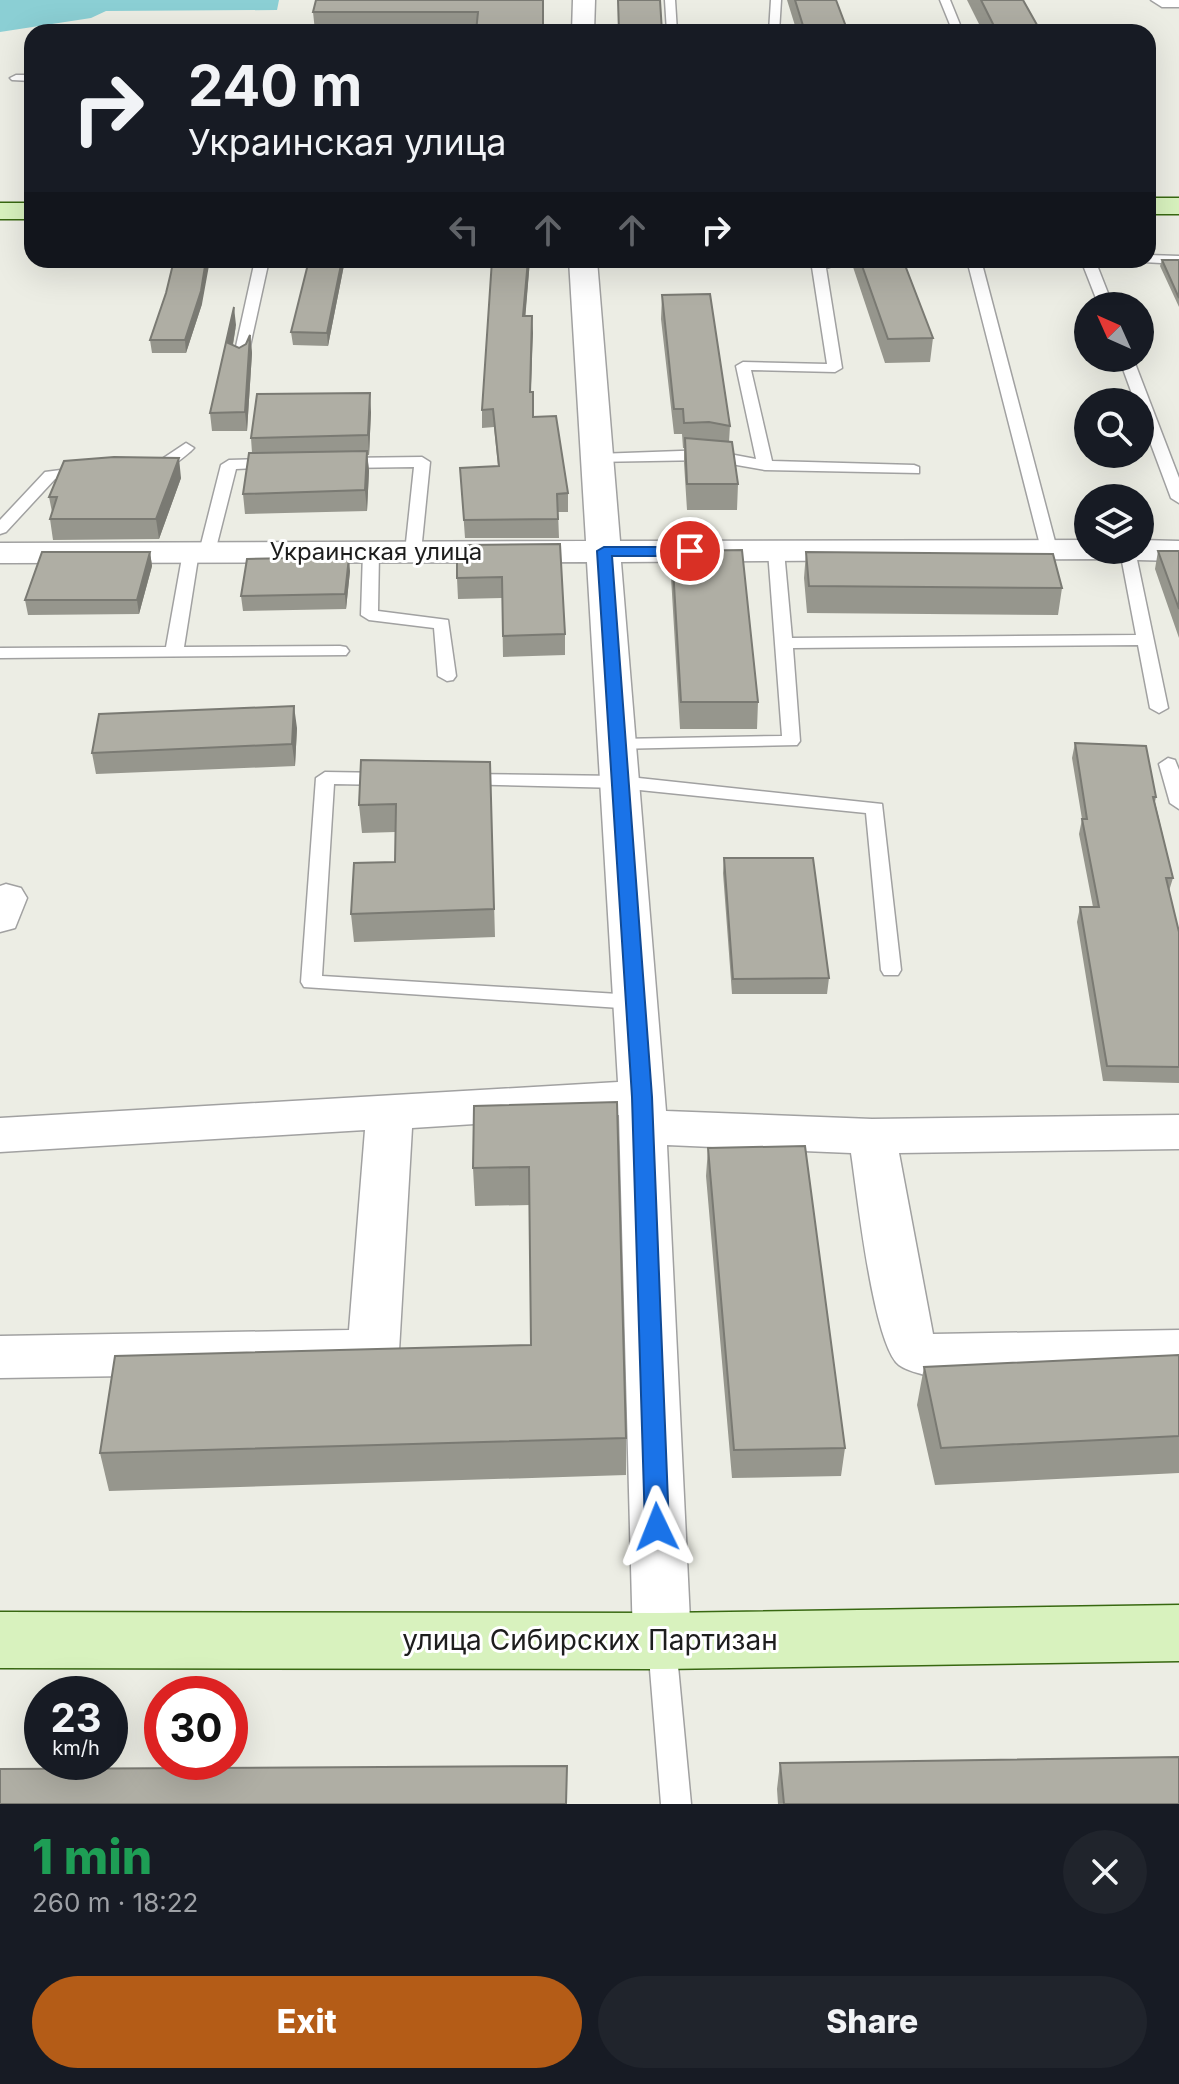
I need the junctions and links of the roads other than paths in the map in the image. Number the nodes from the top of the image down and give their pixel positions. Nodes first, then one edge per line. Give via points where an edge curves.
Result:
1 (584, 0) edge
2 (670, 0) edge
3 (776, 0) edge
4 (945, 0) edge
5 (1162, 0) edge
6 (1179, 0) edge
7 (583, 24) edge
8 (672, 24) edge
9 (774, 24) edge
10 (955, 24) edge
11 (16, 78) dead end
12 (24, 78) edge
13 (1156, 206) edge
14 (1179, 206) edge
15 (0, 211) edge
16 (24, 211) edge
17 (1156, 259) edge
18 (1179, 260) edge
19 (260, 268) edge
20 (584, 268) edge
21 (819, 268) edge
22 (976, 268) edge
23 (1091, 268) edge
24 (1101, 292) edge
25 (240, 360) edge
26 (1131, 372) edge
27 (186, 448) dead end
28 (597, 459) junction
29 (333, 463) edge
30 (288, 464) edge
31 (765, 465) junction
32 (135, 468) edge
33 (107, 470) edge
34 (914, 470) dead end
35 (1179, 498) edge
36 (0, 549) edge
37 (1049, 549) junction
38 (1074, 550) edge
39 (604, 551) junction
40 (776, 551) junction
41 (1154, 551) edge
42 (1179, 551) edge
43 (199, 552) junction
44 (371, 552) junction
45 (413, 552) junction
46 (1130, 564) edge
47 (1145, 640) junction
48 (784, 643) junction
49 (340, 651) dead end
50 (174, 652) junction
51 (0, 653) edge
52 (447, 676) dead end
53 (1159, 708) dead end
54 (619, 764) junction
55 (1168, 764) dead end
56 (403, 779) edge
57 (450, 780) edge
58 (1179, 803) edge
59 (891, 970) dead end
60 (635, 1002) junction
61 (390, 1112) junction
62 (643, 1112) junction
63 (1179, 1132) edge
64 (0, 1135) edge
65 (872, 1136) junction
66 (1179, 1351) edge
67 (0, 1357) edge
68 (1179, 1633) edge
69 (0, 1640) edge
70 (662, 1641) junction
71 (676, 1804) edge

1 - 7 street
2 - 8 lane
3 - 9 lane
4 - 10 lane
5 - 6 street
11 - 12 lane
13 - 14 street
15 - 16 street
17 - 18 lane
19 - 25 lane
20 - 28 street
21 - 31 lane via 835,368 743,366
22 - 37 lane
23 - 24 lane
26 - 35 lane
27 - 32 lane via 163,465
28 - 31 lane via 708,455
28 - 39 street
29 - 45 lane via 422,462
30 - 43 lane via 229,465
31 - 34 lane
33 - 36 lane via 50,475
36 - 43 street, Украинская улица
37 - 38 street, Украинская улица
37 - 40 street, Украинская улица
39 - 40 street, Украинская улица
39 - 45 street, Украинская улица
39 - 54 street
40 - 48 lane
41 - 42 street
43 - 44 street, Украинская улица
43 - 50 lane
44 - 45 street, Украинская улица
44 - 52 lane via 369,615 442,624
46 - 47 lane
47 - 48 lane
47 - 53 lane
48 - 54 lane via 791,741
49 - 50 lane
50 - 51 lane
54 - 57 lane
54 - 59 lane via 875,808
54 - 60 street
55 - 58 lane
56 - 60 lane via 325,778 311,982
60 - 62 street
61 - 62 street
61 - 64 street
61 - 67 street via 373,1351
62 - 65 street
62 - 70 street
63 - 65 street
65 - 66 street via 905,1329 915,1349 928,1355
68 - 70 street, улица Сибирских Партизан
69 - 70 street, улица Сибирских Партизан
70 - 71 lane

